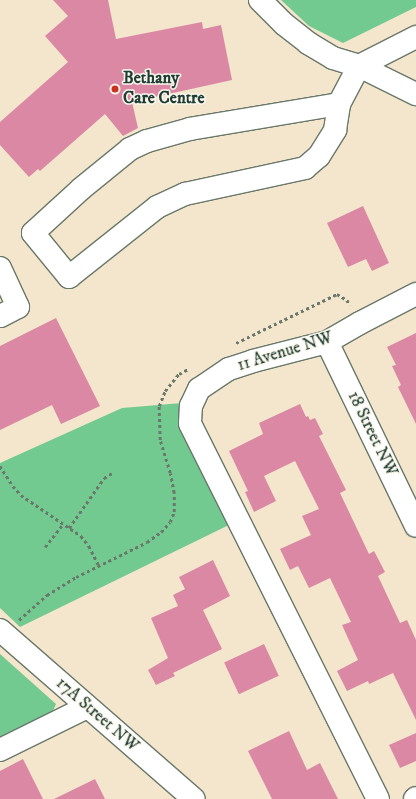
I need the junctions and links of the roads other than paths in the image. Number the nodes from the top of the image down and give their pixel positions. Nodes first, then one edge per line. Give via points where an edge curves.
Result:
1 (260, 0) edge
2 (416, 36) edge
3 (360, 66) junction
4 (416, 94) edge
5 (339, 104) junction
6 (0, 268) edge
7 (416, 294) edge
8 (0, 316) edge
9 (327, 342) junction
10 (416, 526) edge
11 (0, 630) edge
12 (87, 707) junction
13 (0, 750) edge
14 (194, 799) edge
15 (378, 799) edge

1 - 3 street via 308,43 333,58
2 - 3 street
3 - 4 street
3 - 5 street
5 - 5 street via 190,129 147,141 130,149 33,233 69,277 157,207 178,197 305,168 319,156 335,130
6 - 8 street via 18,307
7 - 9 street, 11 Avenue NW
9 - 10 street, 18 Street NW
9 - 15 street, 11 Avenue NW via 229,369 199,389 190,406 190,423
11 - 12 street, 17A Street NW
12 - 13 street
12 - 14 street, 17A Street NW

